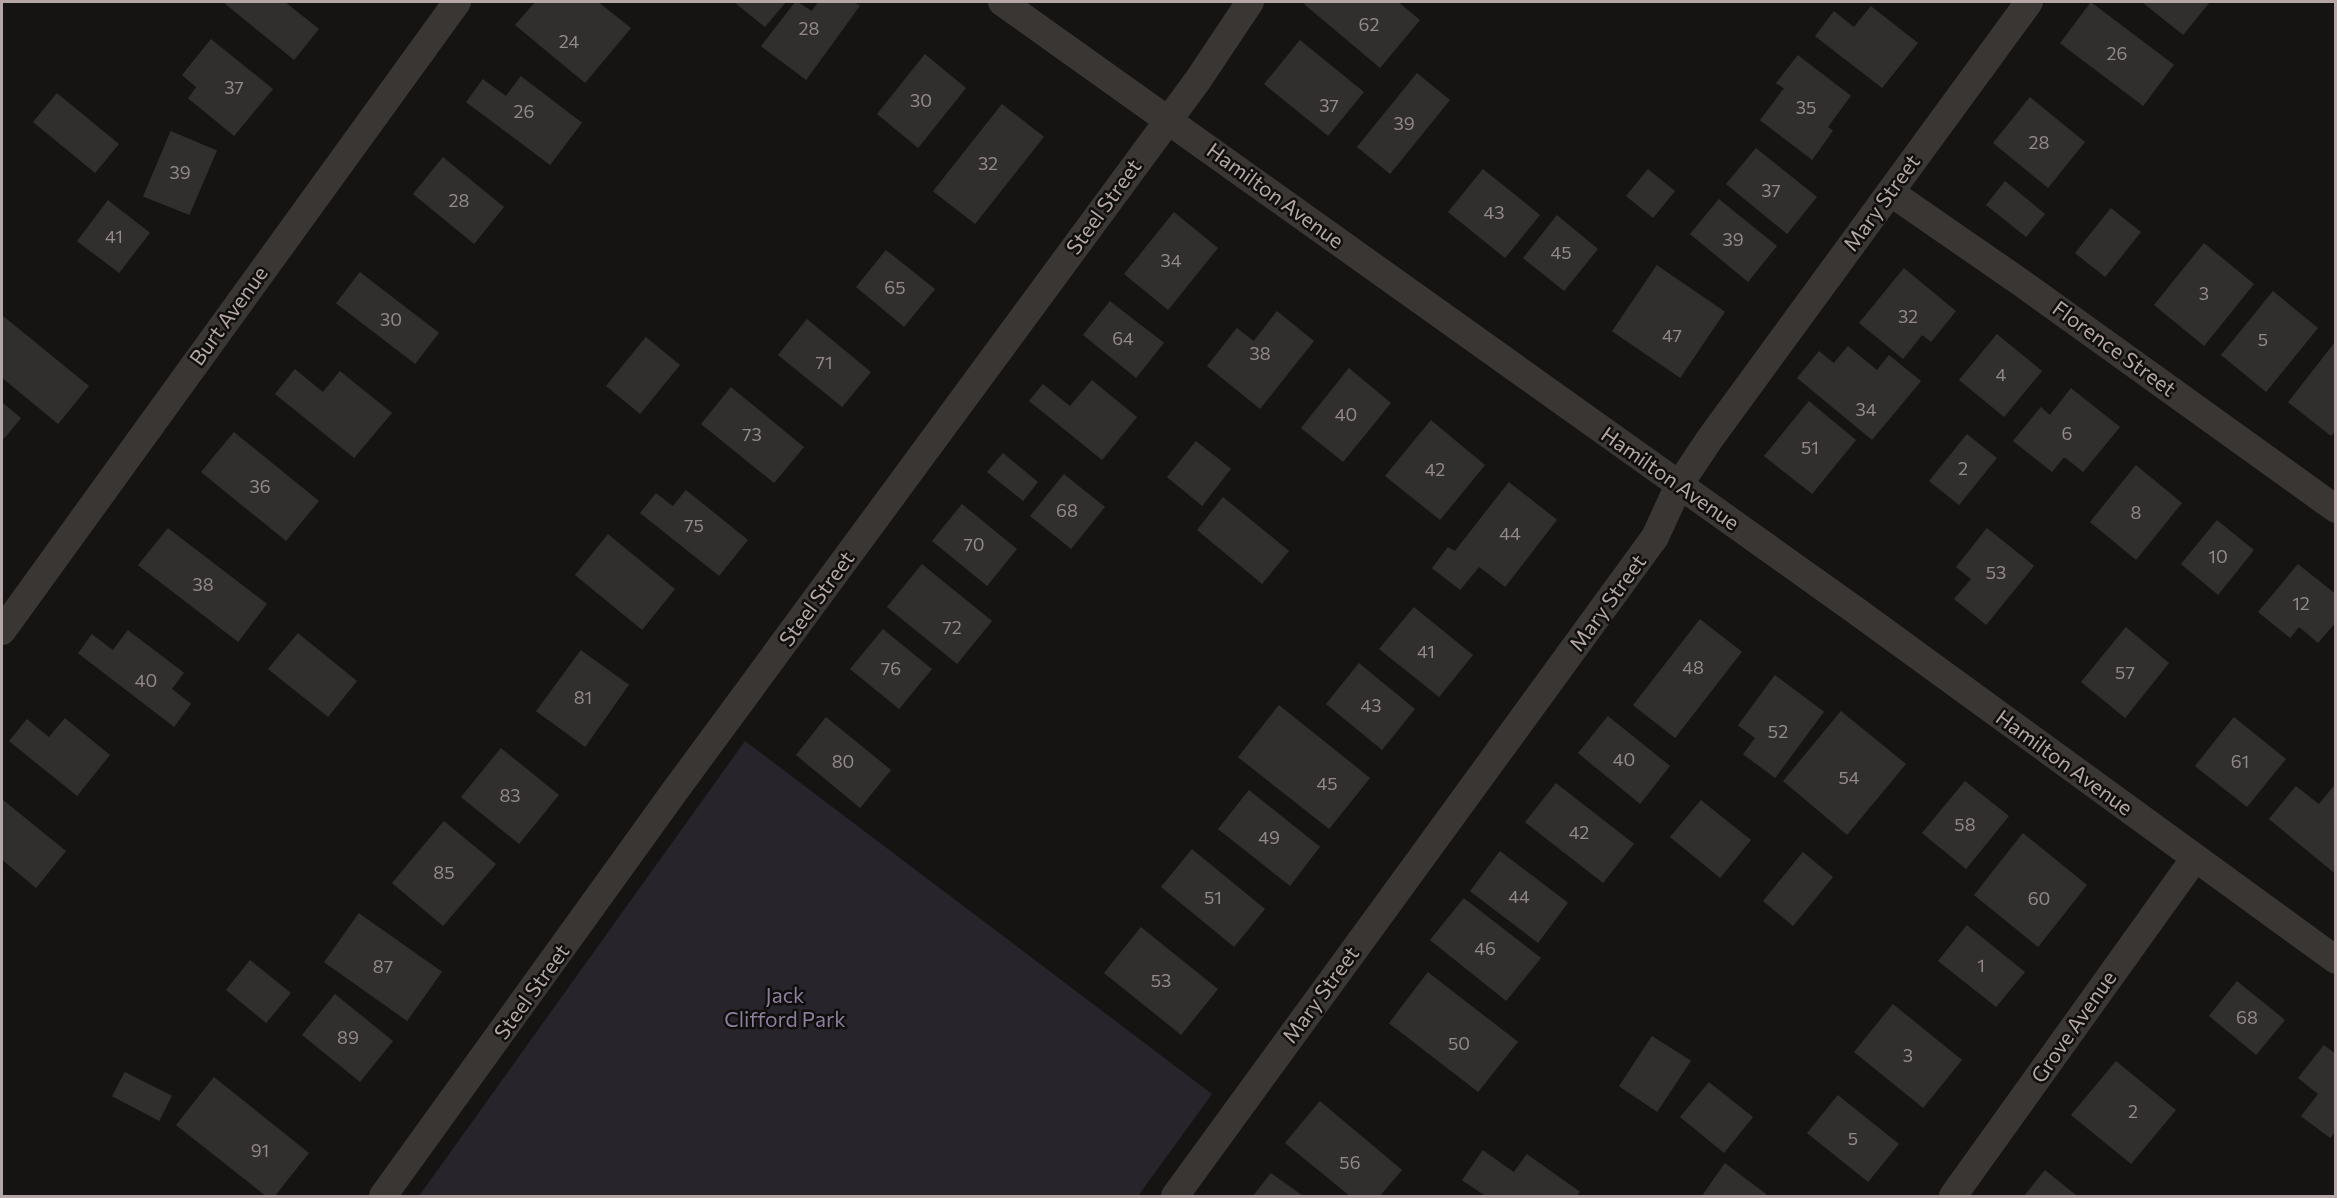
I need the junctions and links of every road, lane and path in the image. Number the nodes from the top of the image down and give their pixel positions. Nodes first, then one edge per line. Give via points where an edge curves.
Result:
1 (457, 2) edge
2 (1002, 2) edge
3 (1250, 2) edge
4 (2029, 2) edge
5 (1167, 120) junction
6 (1890, 192) junction
7 (1679, 485) junction
8 (2336, 509) edge
9 (2, 631) edge
10 (2194, 858) junction
11 (2336, 960) edge
12 (383, 1197) edge
13 (1175, 1197) edge
14 (1953, 1197) edge

1 - 9 street, Burt Avenue
2 - 5 street, Hamilton Avenue
3 - 5 street, Steel Street
4 - 6 street, Mary Street
5 - 7 street, Hamilton Avenue
5 - 12 street, Steel Street via 677,788
6 - 7 street, Mary Street
6 - 8 street, Florence Street
7 - 10 street, Hamilton Avenue
7 - 13 street, Mary Street via 1655,537
10 - 11 street, Hamilton Avenue
10 - 14 street, Grove Avenue

